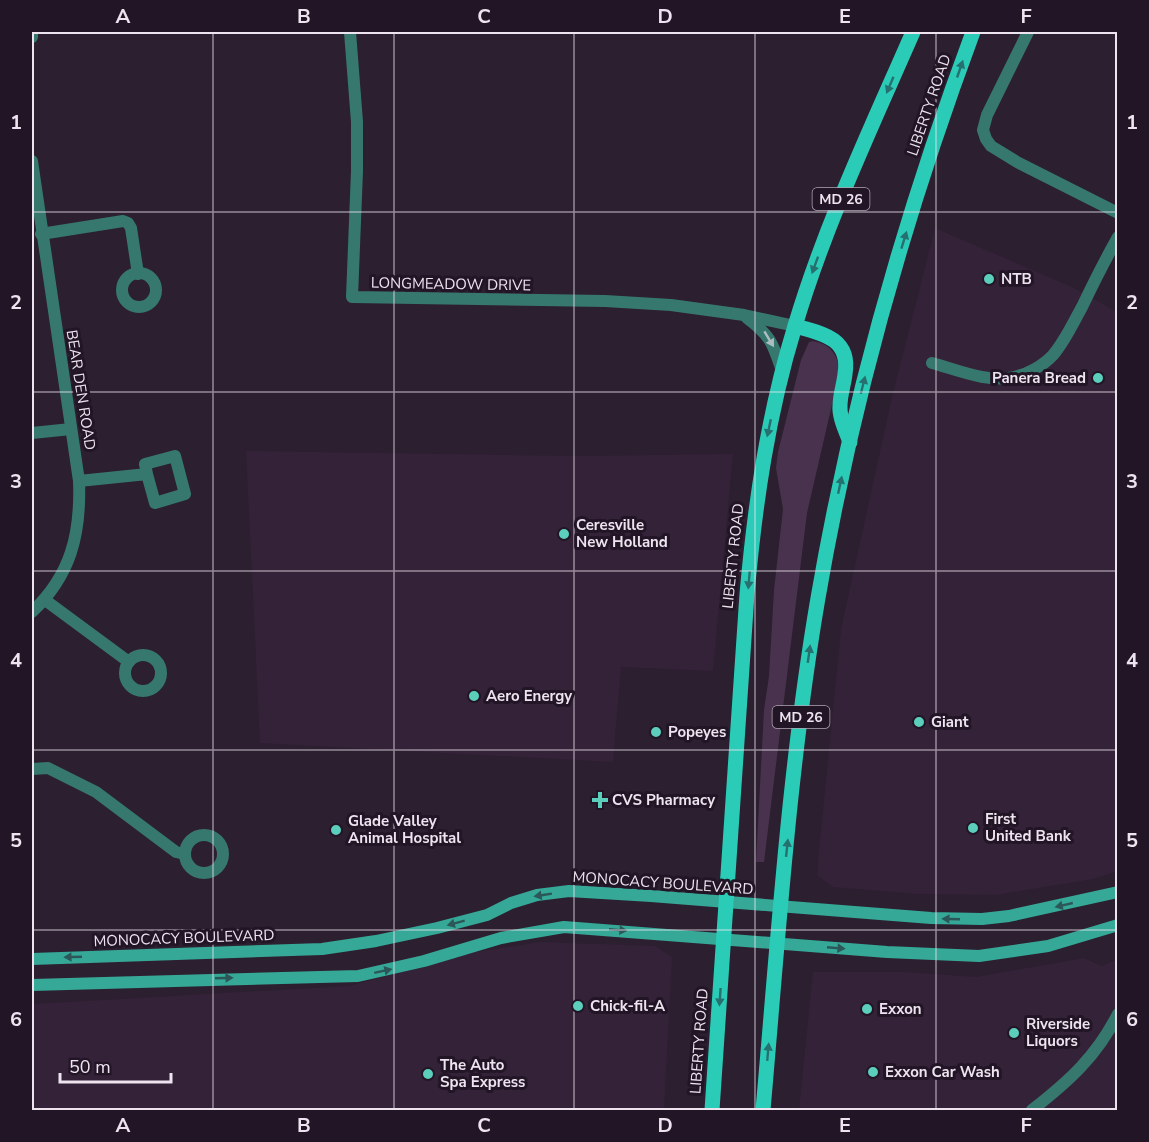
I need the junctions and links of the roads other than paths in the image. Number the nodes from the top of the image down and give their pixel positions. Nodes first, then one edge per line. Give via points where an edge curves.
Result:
1 (32, 32) edge
2 (350, 32) edge
3 (913, 32) edge
4 (973, 32) edge
5 (1028, 32) edge
6 (32, 37) edge
7 (32, 161) edge
8 (1118, 213) edge
9 (41, 234) junction
10 (1118, 237) edge
11 (138, 274) dead end
12 (744, 315) junction
13 (795, 326) junction
14 (932, 363) dead end
15 (782, 371) junction
16 (71, 429) junction
17 (32, 433) edge
18 (850, 442) junction
19 (147, 474) dead end
20 (80, 481) junction
21 (45, 600) junction
22 (32, 612) edge
23 (129, 662) dead end
24 (32, 769) edge
25 (185, 854) dead end
26 (1118, 892) edge
27 (727, 902) junction
28 (781, 906) junction
29 (1118, 925) edge
30 (724, 939) junction
31 (778, 943) junction
32 (32, 959) edge
33 (32, 985) edge
34 (1118, 1014) edge
35 (712, 1110) edge
36 (763, 1110) edge
37 (1032, 1110) edge

1 - 6 street
2 - 12 street, LONGMEADOW DRIVE via 357,122 352,297 605,301
3 -> 13 main road, LIBERTY ROAD / MD 26 via 847,183
18 -> 4 main road, LIBERTY ROAD / MD 26 via 886,296
5 - 8 street via 987,115 982,130 986,139 1009,158
7 - 9 street, BEAR DEN ROAD
9 - 11 street via 128,223
9 - 16 street, BEAR DEN ROAD
10 - 14 street via 1073,323 1048,360 1031,371 998,378
12 - 13 street, LONGMEADOW DRIVE
12 -> 15 street via 765,332
13 - 15 main road, LIBERTY ROAD / MD 26
13 - 18 main road via 831,337 845,356 839,408
15 -> 27 main road, LIBERTY ROAD / MD 26 via 765,443 752,537
16 - 17 street
16 - 20 street, BEAR DEN ROAD
28 -> 18 main road, LIBERTY ROAD / MD 26 via 811,644
19 - 20 street
20 - 21 street, BEAR DEN ROAD via 76,541
21 - 22 street, BEAR DEN ROAD
21 - 23 street
24 - 25 street via 48,768 96,792 176,852
26 -> 28 main road, MONOCACY BOULEVARD via 976,920
27 - 28 main road, MONOCACY BOULEVARD
27 - 30 main road, LIBERTY ROAD / MD 26
27 -> 32 main road, MONOCACY BOULEVARD via 568,891 537,895 487,915 437,928 350,946
28 - 31 main road, LIBERTY ROAD / MD 26
31 -> 29 main road via 979,956 1048,946
30 - 31 main road
33 -> 30 main road via 358,976 501,938 564,927
30 -> 35 main road, LIBERTY ROAD / MD 26
36 -> 31 main road, LIBERTY ROAD / MD 26
34 - 37 street via 1084,1065

